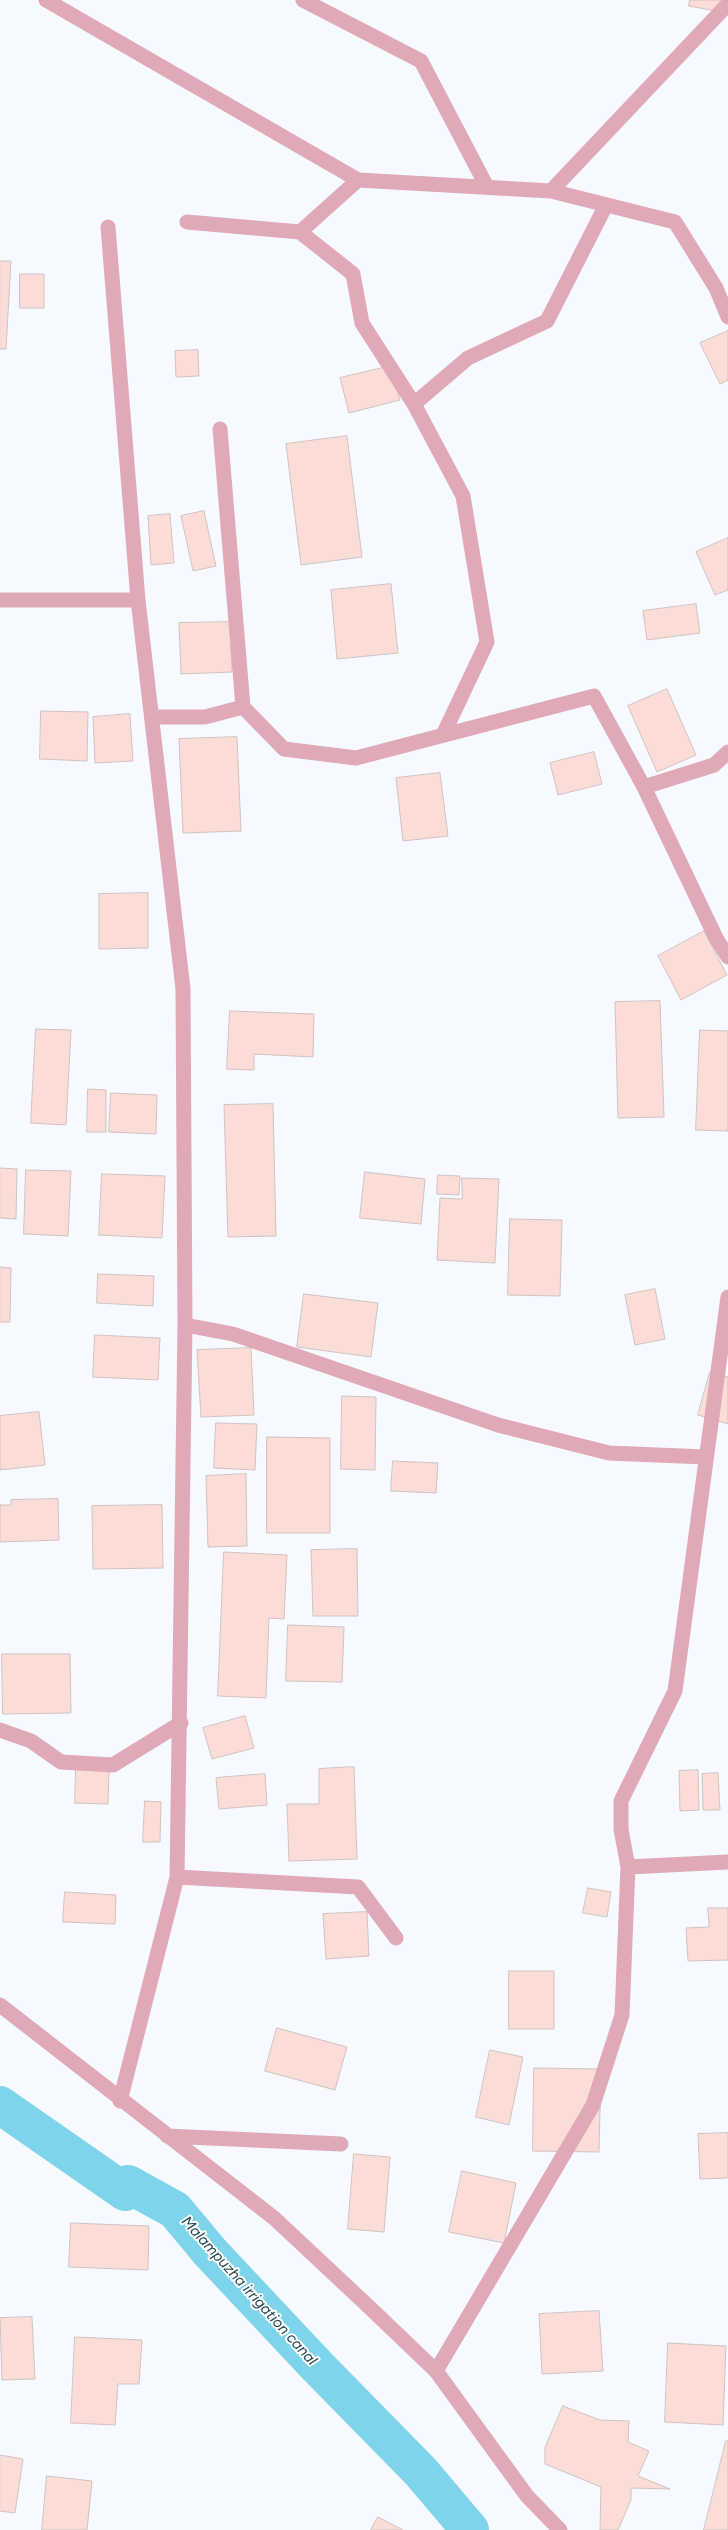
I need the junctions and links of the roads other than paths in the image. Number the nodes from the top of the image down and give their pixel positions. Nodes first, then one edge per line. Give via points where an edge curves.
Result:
1 (46, 0) edge
2 (303, 0) edge
3 (728, 4) edge
4 (358, 180) junction
5 (487, 187) junction
6 (551, 191) junction
7 (606, 205) junction
8 (188, 222) dead end
9 (108, 227) dead end
10 (300, 232) junction
11 (728, 317) edge
12 (414, 404) junction
13 (220, 429) dead end
14 (0, 600) edge
15 (138, 600) junction
16 (243, 707) junction
17 (152, 717) junction
18 (443, 735) junction
19 (728, 752) edge
20 (644, 787) junction
21 (728, 956) edge
22 (728, 1297) edge
23 (184, 1325) junction
24 (706, 1456) junction
25 (181, 1723) junction
26 (0, 1730) edge
27 (728, 1862) edge
28 (628, 1867) junction
29 (178, 1877) junction
30 (396, 1938) dead end
31 (0, 2005) edge
32 (120, 2101) junction
33 (167, 2136) junction
34 (341, 2144) dead end
35 (436, 2371) junction
36 (560, 2530) edge

1 - 4 street
2 - 5 street via 421,61
3 - 6 street
4 - 5 street
4 - 10 street
5 - 6 street
6 - 7 street
7 - 11 street via 675,222 716,288
7 - 12 street via 546,322 468,358
8 - 10 street
9 - 15 street
10 - 12 street via 353,274 362,323
12 - 18 street via 463,496 487,642
13 - 16 street
14 - 15 street
15 - 17 street
16 - 17 street via 205,717
16 - 18 street via 284,749 356,758
17 - 23 street via 183,989
18 - 20 street via 594,696
19 - 20 street via 714,765
20 - 21 street via 716,938
22 - 24 street
23 - 24 street via 233,1334 498,1425 609,1453
23 - 25 street
24 - 28 street via 675,1691 621,1801 621,1829
25 - 26 street via 113,1765 61,1762 31,1741
25 - 29 street
27 - 28 street
28 - 35 street via 622,2015 593,2105
29 - 30 street via 358,1887
29 - 32 street
31 - 32 street
32 - 33 street
33 - 34 street
33 - 35 street via 274,2218
35 - 36 street via 526,2496

